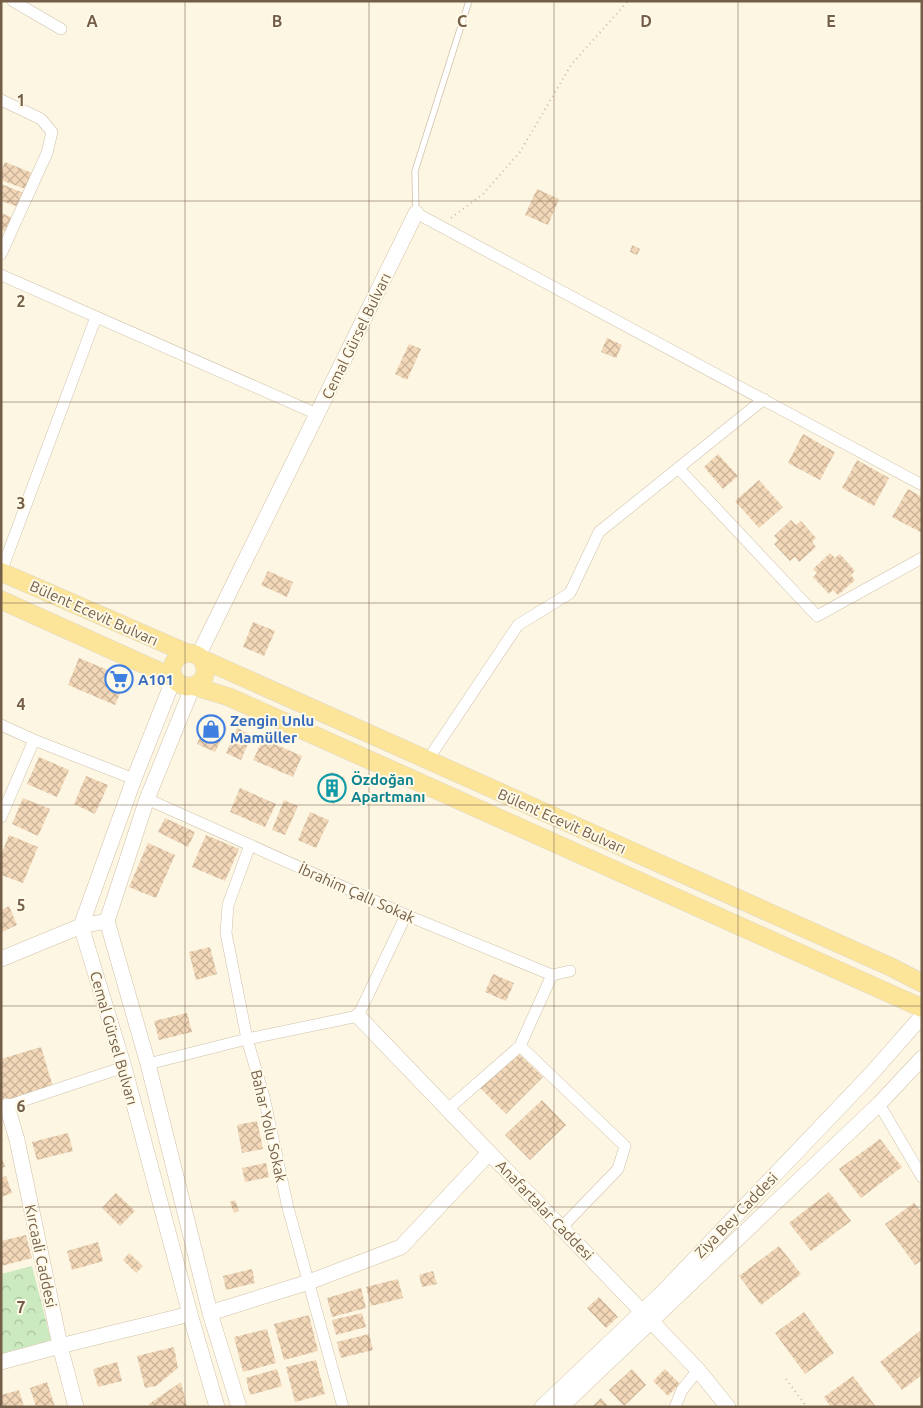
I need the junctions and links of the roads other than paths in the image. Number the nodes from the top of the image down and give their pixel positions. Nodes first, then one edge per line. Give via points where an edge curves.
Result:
1 (14, 1) edge
2 (469, 1) edge
3 (62, 29) dead end
4 (1, 100) edge
5 (416, 213) junction
6 (1, 254) edge
7 (1, 275) edge
8 (96, 317) junction
9 (764, 399) junction
10 (317, 414) junction
11 (679, 469) junction
12 (922, 486) edge
13 (922, 558) edge
14 (1, 572) edge
15 (2, 601) edge
16 (196, 656) junction
17 (174, 678) junction
18 (193, 686) junction
19 (1, 725) edge
20 (34, 740) junction
21 (427, 761) junction
22 (134, 779) junction
23 (148, 799) junction
24 (1, 817) edge
25 (250, 845) junction
26 (406, 915) junction
27 (107, 922) junction
28 (81, 926) junction
29 (1, 959) edge
30 (570, 971) dead end
31 (552, 976) junction
32 (922, 983) edge
33 (922, 1008) edge
34 (358, 1016) junction
35 (922, 1016) edge
36 (248, 1039) junction
37 (520, 1046) junction
38 (922, 1058) edge
39 (148, 1064) junction
40 (124, 1068) junction
41 (879, 1104) junction
42 (4, 1107) edge
43 (448, 1109) junction
44 (489, 1153) junction
45 (922, 1177) edge
46 (562, 1227) junction
47 (308, 1282) junction
48 (210, 1313) junction
49 (190, 1314) junction
50 (647, 1316) junction
51 (60, 1346) junction
52 (1, 1362) edge
53 (698, 1370) junction
54 (726, 1406) edge
55 (76, 1407) edge
56 (217, 1407) edge
57 (238, 1407) edge
58 (343, 1407) edge
59 (542, 1407) edge
60 (561, 1407) edge
61 (675, 1407) edge

1 - 3 street
2 - 5 lane, Cemal Gürsel Bulvarı via 415,171
4 - 6 street via 41,118 52,132 47,153
5 - 9 street
5 - 10 street, Cemal Gürsel Bulvarı
7 - 8 street
8 - 10 street
8 - 14 street
9 - 11 street
9 - 12 street
10 - 16 street, Cemal Gürsel Bulvarı
11 - 13 street via 817,616
11 - 21 street via 599,532 570,593 518,625
14 - 16 main road, Bülent Ecevit Bulvarı
15 - 17 main road, Bülent Ecevit Bulvarı
16 - 17 main road via 182,654 172,667
16 - 18 main road via 206,670 198,684
16 - 21 main road, Bülent Ecevit Bulvarı
17 - 18 main road via 182,685
17 - 22 street
18 - 23 street
18 - 33 main road via 229,697
19 - 20 street
20 - 22 street
20 - 24 street
21 - 32 main road, Bülent Ecevit Bulvarı
22 - 28 street
23 - 25 street, İbrahim Çallı Sokak
23 - 27 street
25 - 26 street, İbrahim Çallı Sokak
25 - 36 street, Bahar Yolu Sokak via 228,905 226,932
26 - 31 street, İbrahim Çallı Sokak
26 - 34 street
27 - 28 street
27 - 39 street, Cemal Gürsel Bulvarı
28 - 29 street
28 - 40 street, Cemal Gürsel Bulvarı
30 - 31 street
31 - 37 street
34 - 36 street
34 - 43 street, Anafartalar Caddesi
35 - 50 street, Ziya Bey Caddesi via 664,1291
36 - 39 street
36 - 47 street, Bahar Yolu Sokak
37 - 43 street
37 - 46 street via 625,1146 618,1169
38 - 41 street, Ziya Bey Caddesi
39 - 48 street, Cemal Gürsel Bulvarı
40 - 42 street
40 - 49 street, Cemal Gürsel Bulvarı
41 - 45 street
41 - 50 street, Ziya Bey Caddesi via 728,1249
42 - 51 street, Kırcaali Caddesi via 17,1140
43 - 44 street, Anafartalar Caddesi
44 - 46 street, Anafartalar Caddesi
44 - 47 street via 401,1247
46 - 50 street, Anafartalar Caddesi
47 - 48 street
47 - 58 street, Bahar Yolu Sokak
48 - 57 street, Cemal Gürsel Bulvarı
49 - 51 street
49 - 56 street, Cemal Gürsel Bulvarı
50 - 53 street, Anafartalar Caddesi
50 - 59 street, Ziya Bey Caddesi
50 - 60 street, Ziya Bey Caddesi
51 - 52 street
51 - 55 street, Kırcaali Caddesi
53 - 54 street, Anafartalar Caddesi
53 - 61 street via 682,1390

